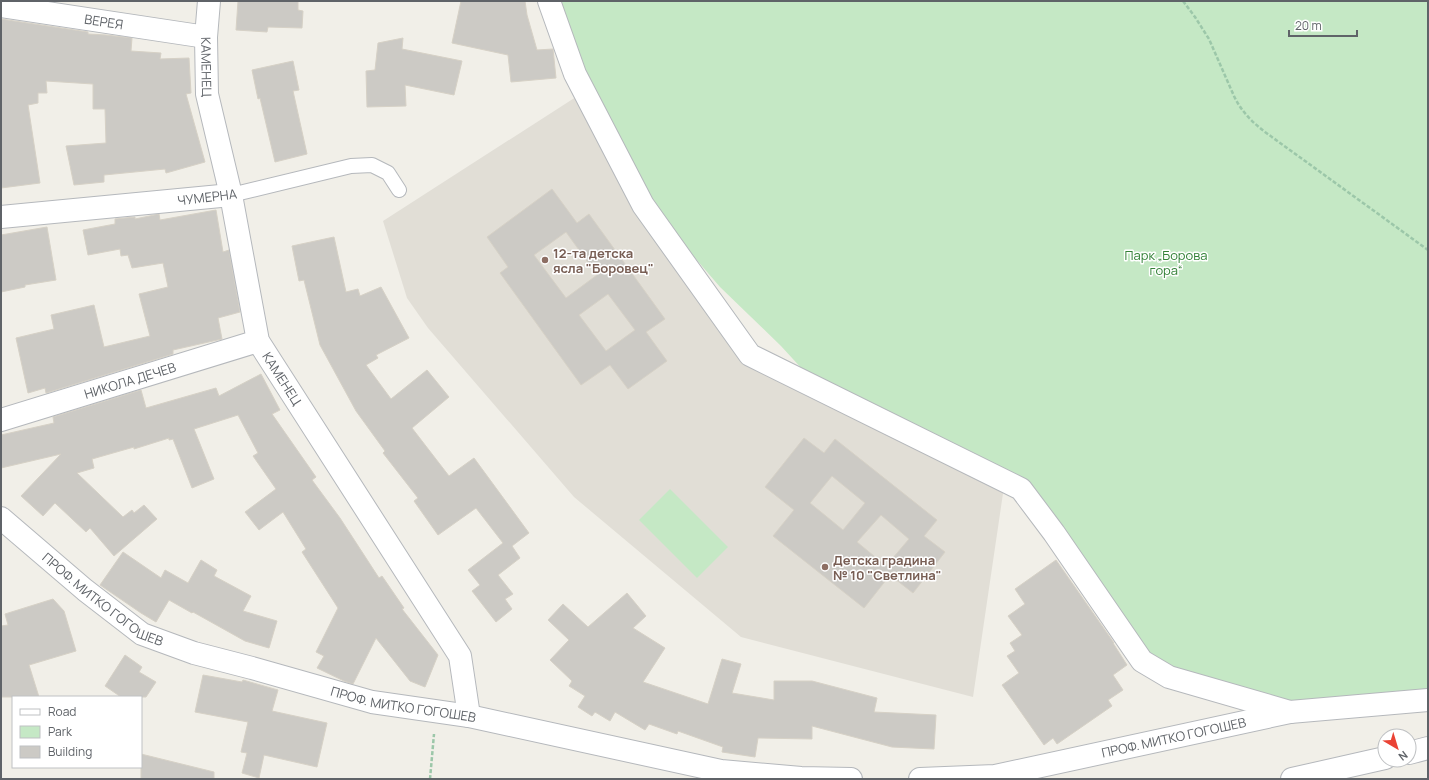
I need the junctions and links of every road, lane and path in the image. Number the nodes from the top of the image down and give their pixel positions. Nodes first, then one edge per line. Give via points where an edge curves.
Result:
1 (209, 1) edge
2 (549, 1) edge
3 (1183, 1) edge
4 (1, 6) edge
5 (206, 37) junction
6 (399, 190) dead end
7 (231, 195) junction
8 (1, 217) edge
9 (1428, 250) edge
10 (258, 341) junction
11 (1, 420) edge
12 (1, 518) edge
13 (1428, 700) edge
14 (436, 712) junction
15 (1290, 712) junction
16 (469, 716) junction
17 (1428, 748) edge
18 (1417, 751) edge
19 (1377, 760) edge
20 (430, 779) edge
21 (851, 779) edge
22 (920, 779) edge
23 (1292, 779) edge

1 - 5 street, КАМЕНЕЦ
2 - 15 street via 575,74 643,205 750,355 1021,489 1142,661 1169,677
3 - 9 path via 1203,28 1236,101 1249,118
4 - 5 street, ВЕРЕЯ
5 - 7 street, КАМЕНЕЦ via 207,94
6 - 7 lane, ЧУМЕРНА via 388,173 372,165 365,165 351,166
7 - 8 street, ЧУМЕРНА
7 - 10 street, КАМЕНЕЦ
10 - 11 street, НИКОЛА ДЕЧЕВ
10 - 16 street, КАМЕНЕЦ via 460,656
12 - 14 street, ПРОФ. МИТКО ГОГОШЕВ via 142,634 194,653 372,702
13 - 15 street, ПРОФ. МИТКО ГОГОШЕВ
14 - 16 street, ПРОФ. МИТКО ГОГОШЕВ
14 - 20 path
15 - 22 street, ПРОФ. МИТКО ГОГОШЕВ via 995,776
16 - 21 street, ПРОФ. МИТКО ГОГОШЕВ via 721,771 801,778
17 - 18 street
19 - 23 street

